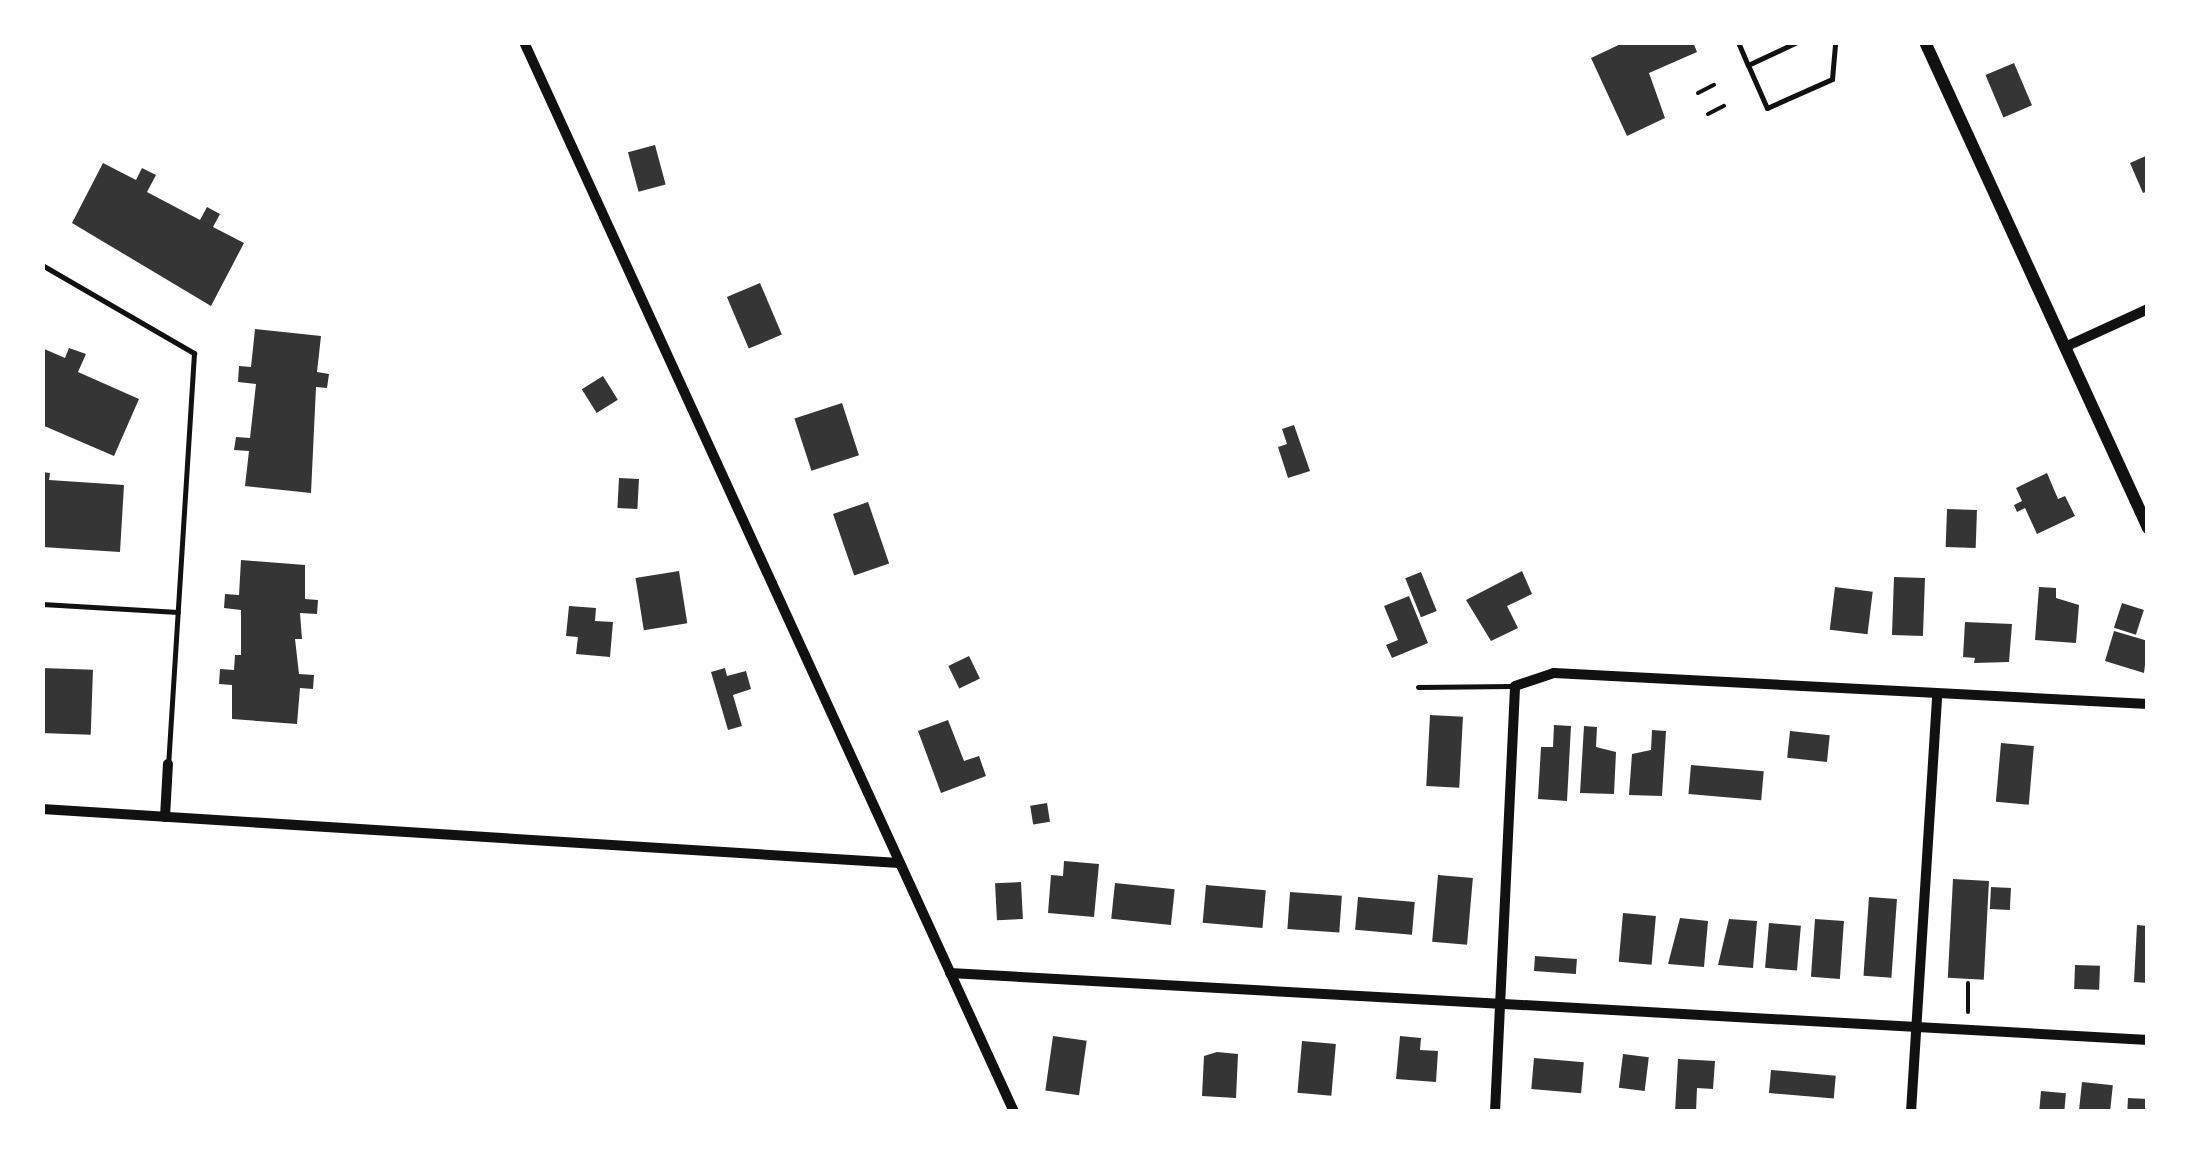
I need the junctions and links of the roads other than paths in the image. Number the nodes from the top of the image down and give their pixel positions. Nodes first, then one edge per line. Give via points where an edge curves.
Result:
1 (524, 42) edge
2 (1738, 42) edge
3 (1797, 42) edge
4 (1835, 42) edge
5 (1925, 42) edge
6 (1748, 64) junction
7 (42, 266) edge
8 (2148, 308) edge
9 (2065, 347) junction
10 (2148, 528) edge
11 (42, 604) edge
12 (178, 612) junction
13 (1515, 686) junction
14 (1418, 687) dead end
15 (1937, 696) junction
16 (2148, 704) edge
17 (168, 764) joint
18 (42, 809) edge
19 (165, 817) junction
20 (899, 863) junction
21 (950, 974) junction
22 (1500, 1004) junction
23 (1916, 1027) junction
24 (2148, 1040) edge
25 (1014, 1112) edge
26 (1495, 1112) edge
27 (1910, 1112) edge

1 - 20 street
2 - 6 lane
3 - 6 lane
4 - 6 lane via 1832,79 1767,108
5 - 9 street
7 - 12 lane via 194,353
8 - 9 street
9 - 10 street
11 - 12 lane
12 - 17 lane
13 - 14 lane
13 - 15 street via 1554,673
13 - 22 street
15 - 16 street
15 - 23 street
17 - 19 street
18 - 19 street
19 - 20 street
20 - 21 street
21 - 22 street
21 - 25 street
22 - 23 street
22 - 26 street
23 - 24 street
23 - 27 street

